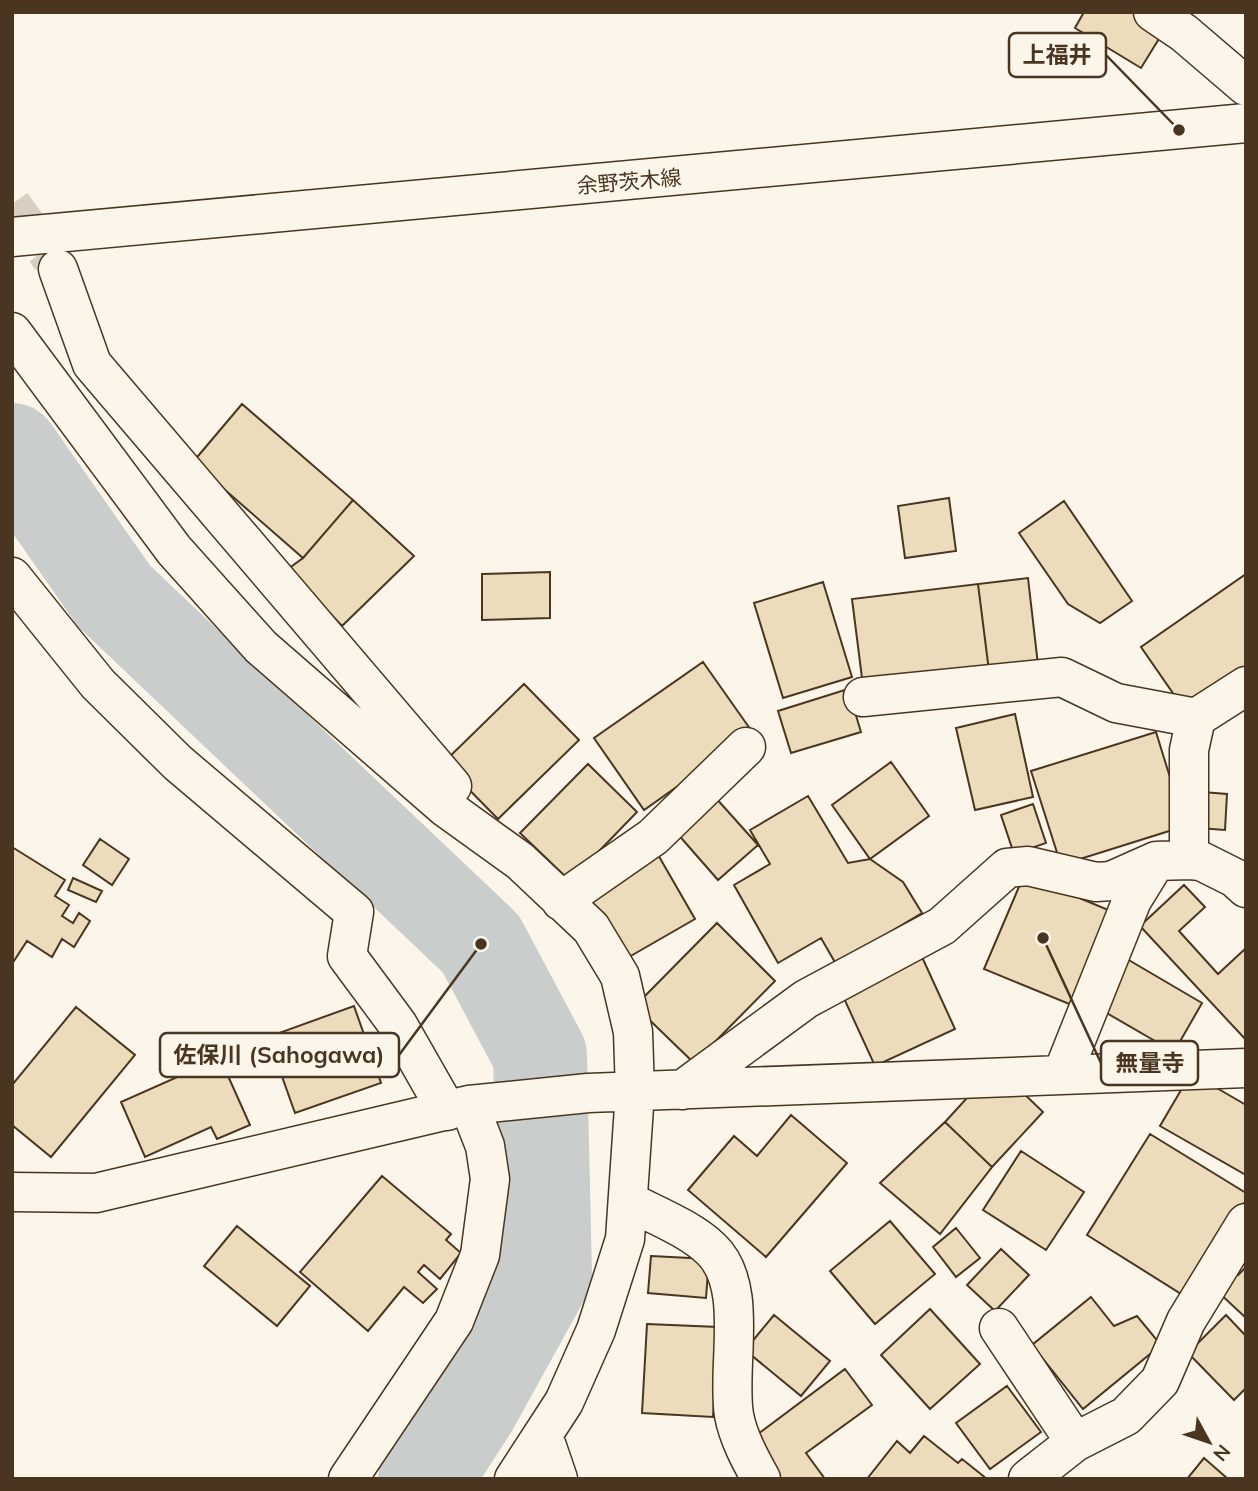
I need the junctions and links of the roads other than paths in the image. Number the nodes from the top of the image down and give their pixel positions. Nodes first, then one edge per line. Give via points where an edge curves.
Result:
1 (1153, 12) edge
2 (1246, 86) edge
3 (1246, 123) edge
4 (12, 237) edge
5 (58, 269) tunnel mouth
6 (12, 332) edge
7 (12, 577) edge
8 (1246, 686) edge
9 (863, 697) dead end
10 (1196, 718) junction
11 (746, 747) dead end
12 (1172, 860) junction
13 (520, 861) junction
14 (1246, 888) edge
15 (561, 901) junction
16 (1246, 1068) edge
17 (1062, 1075) junction
18 (682, 1090) junction
19 (635, 1092) junction
20 (458, 1108) junction
21 (12, 1192) edge
22 (628, 1200) junction
23 (1246, 1223) edge
24 (999, 1328) dead end
25 (543, 1435) junction
26 (1075, 1442) junction
27 (348, 1479) edge
28 (514, 1479) edge
29 (558, 1479) edge
30 (761, 1479) edge
31 (1028, 1479) edge

1 - 2 street
3 - 4 street, 余野茨木線
5 - 13 street via 92,364 413,743
6 - 13 street via 174,550 261,647 444,807
7 - 20 street via 97,684 178,763 354,912 347,956
8 - 10 street
9 - 10 street via 1062,677 1116,703
10 - 12 street
11 - 15 street via 653,837
12 - 14 street via 1201,861
12 - 17 street via 1132,900
12 - 18 street via 1096,882 1028,866 1007,868 943,926 806,999
13 - 15 street
15 - 19 street via 591,928 621,976 633,1032
16 - 17 street
17 - 18 street
18 - 19 street
19 - 20 street
19 - 22 street
20 - 21 street via 96,1193
20 - 27 street via 485,1146 490,1180 480,1255 454,1321
22 - 25 street via 625,1239 596,1330 564,1402
22 - 30 street via 711,1249 728,1272 734,1416
23 - 26 street via 1186,1321 1160,1381 1126,1416
24 - 26 street
25 - 28 street
25 - 29 street
26 - 31 street

